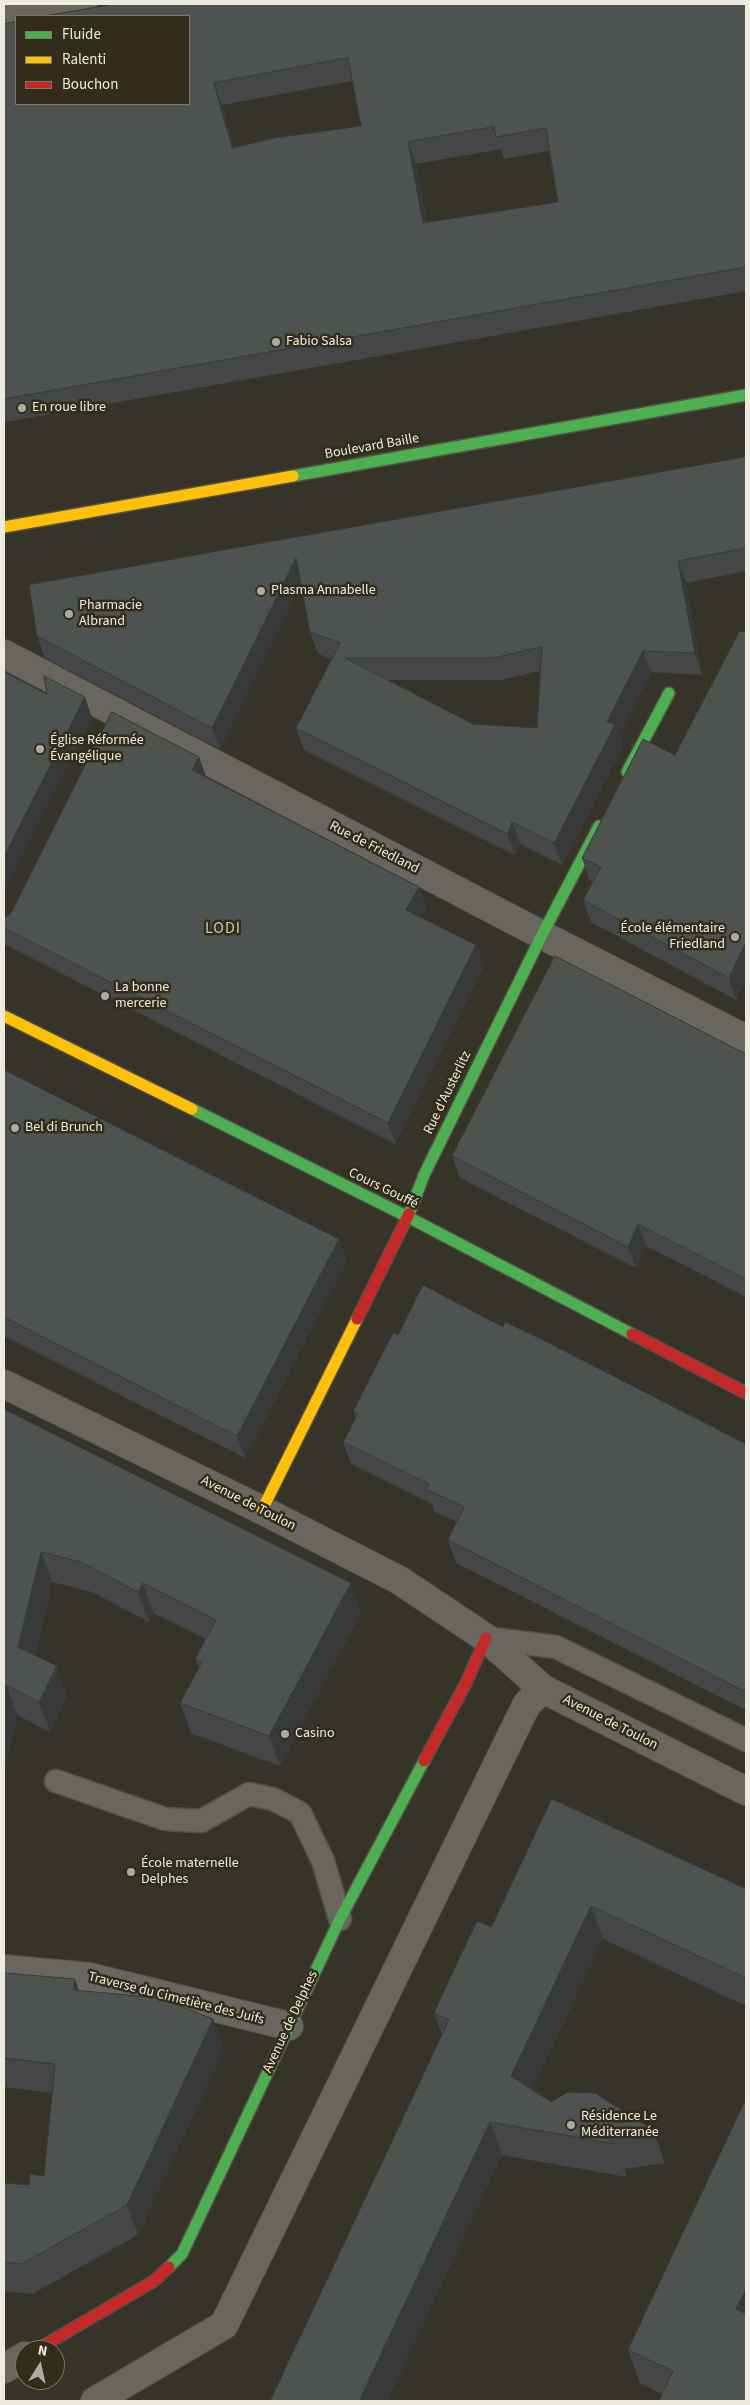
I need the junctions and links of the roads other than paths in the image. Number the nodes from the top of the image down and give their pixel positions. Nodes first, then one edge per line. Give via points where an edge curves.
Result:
1 (83, 4) edge
2 (21, 15) edge
3 (746, 395) edge
4 (4, 527) edge
5 (4, 654) edge
6 (669, 692) dead end
7 (624, 779) edge
8 (605, 814) edge
9 (542, 935) junction
10 (4, 1016) edge
11 (746, 1039) edge
12 (408, 1218) junction
13 (4, 1384) edge
14 (746, 1394) edge
15 (262, 1510) junction
16 (486, 1638) junction
17 (543, 1689) junction
18 (746, 1740) edge
19 (56, 1781) dead end
20 (746, 1791) edge
21 (340, 1919) junction
22 (4, 1969) edge
23 (289, 2026) junction
24 (53, 2340) edge
25 (15, 2362) edge
26 (4, 2369) edge
27 (95, 2401) edge

1 - 2 street
3 - 4 street, Boulevard Baille
5 - 9 street, Rue de Friedland via 108,721
6 - 7 street
8 - 9 street, Rue d'Austerlitz
9 - 11 street, Rue de Friedland
9 - 12 street, Rue d'Austerlitz via 424,1175
10 - 12 street, Cours Gouffé
12 - 14 street, Cours Gouffé
12 - 15 street, Rue d'Austerlitz
13 - 15 street, Avenue de Toulon
15 - 16 street, Avenue de Toulon via 416,1590
16 - 17 street, Avenue de Toulon
16 - 18 lane, Avenue de Toulon via 556,1647
16 - 21 street, Avenue de Delphes via 466,1684
17 - 20 street, Avenue de Toulon
17 - 27 street via 527,1704 519,1719 224,2325
19 - 21 lane via 165,1819 201,1821 249,1794 273,1798 300,1813 323,1862
21 - 23 street, Avenue de Delphes
22 - 23 street, Traverse du Cimetière des Juifs via 90,1976
23 - 24 street, Avenue de Delphes via 182,2254 154,2281
25 - 26 street

